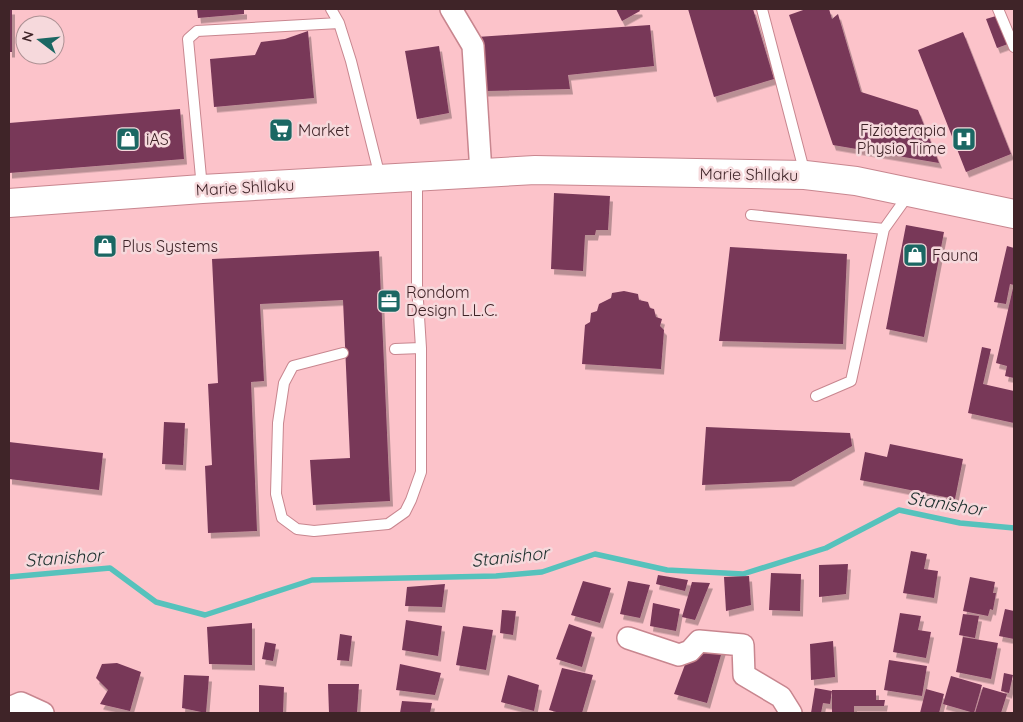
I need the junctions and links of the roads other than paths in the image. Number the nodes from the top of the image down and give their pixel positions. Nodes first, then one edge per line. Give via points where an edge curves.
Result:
1 (331, 9) edge
2 (451, 9) edge
3 (762, 9) edge
4 (998, 9) edge
5 (339, 24) junction
6 (1014, 47) edge
7 (481, 173) junction
8 (805, 175) junction
9 (417, 177) junction
10 (380, 179) junction
11 (202, 189) junction
12 (910, 192) junction
13 (9, 203) edge
14 (1014, 214) edge
15 (751, 215) dead end
16 (884, 229) junction
17 (420, 348) junction
18 (395, 349) dead end
19 (343, 353) dead end
20 (816, 396) dead end
21 (628, 638) dead end
22 (9, 711) edge
23 (43, 713) edge
24 (791, 713) edge

1 - 5 lane
2 - 7 street via 472,46
3 - 8 lane
4 - 6 lane
5 - 10 lane
5 - 11 lane via 197,31 191,34 188,39
7 - 8 street, Marie Shllaku via 535,170
7 - 9 street, Marie Shllaku
8 - 12 street, Marie Shllaku
9 - 10 street, Marie Shllaku
9 - 17 lane via 416,285
10 - 11 street, Marie Shllaku
11 - 13 street, Marie Shllaku
12 - 14 street, Marie Shllaku
12 - 16 lane
15 - 16 lane
16 - 20 lane via 851,381
17 - 18 lane
17 - 19 lane via 421,472 405,512 388,524 314,531 296,529 282,518 276,494 278,423 284,383 293,366
21 - 24 street via 680,655 690,651 699,641 743,645 744,675 781,697
22 - 23 street via 20,703

